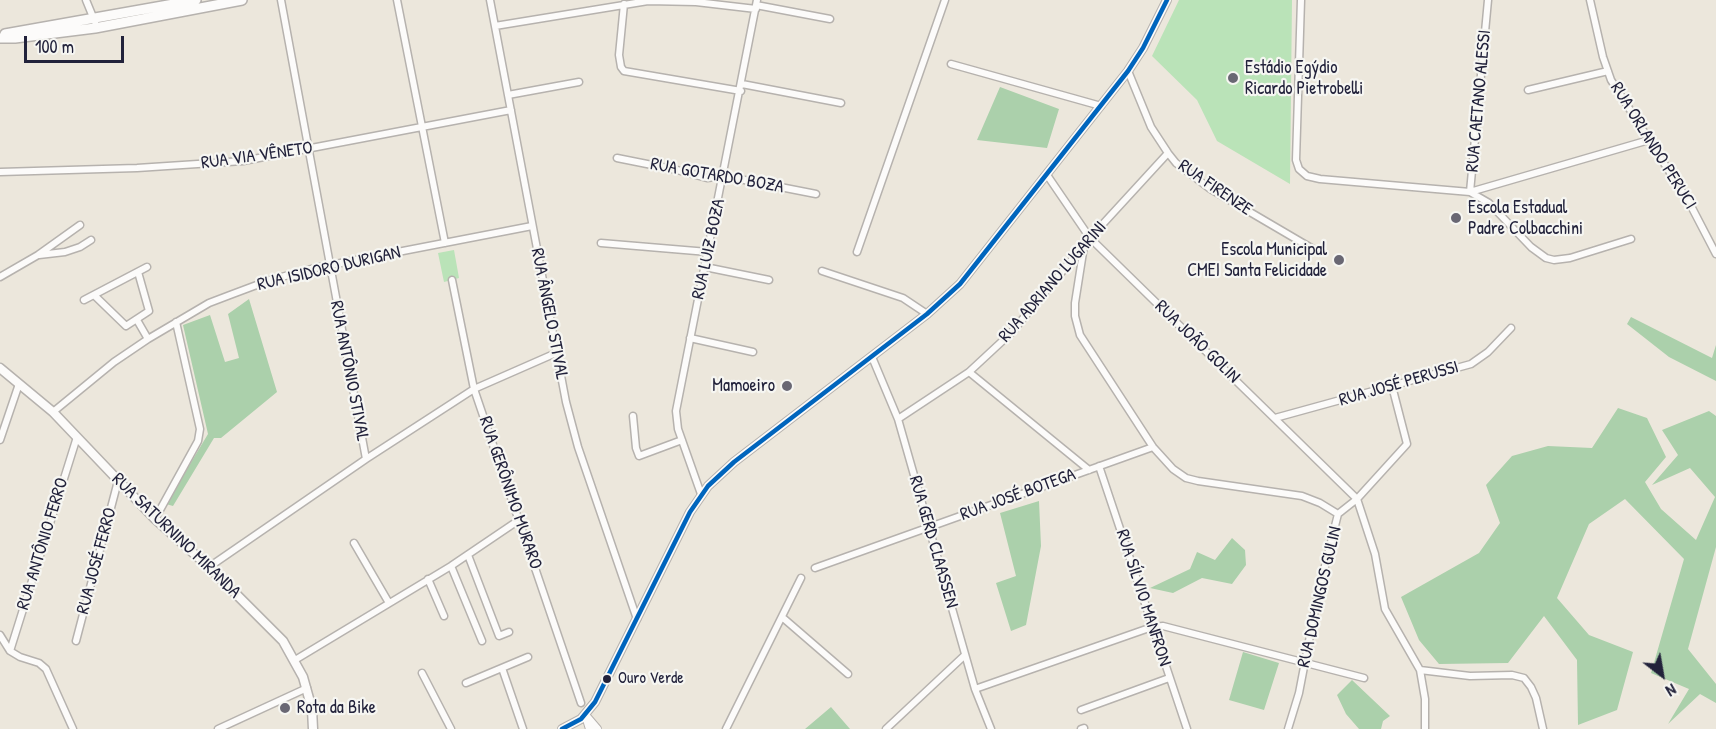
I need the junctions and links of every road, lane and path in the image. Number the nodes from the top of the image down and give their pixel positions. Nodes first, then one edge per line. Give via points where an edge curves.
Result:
1 (86, 0) edge
2 (196, 0) edge
3 (242, 0) edge
4 (281, 0) edge
5 (397, 0) edge
6 (490, 0) edge
7 (945, 0) edge
8 (1167, 0) edge
9 (1301, 0) edge
10 (1488, 0) edge
11 (1590, 0) edge
12 (624, 4) junction
13 (756, 4) edge
14 (830, 18) dead end
15 (95, 24) junction
16 (495, 26) junction
17 (0, 37) edge
18 (951, 63) dead end
19 (1128, 71) junction
20 (1608, 71) junction
21 (579, 82) dead end
22 (741, 88) junction
23 (1528, 90) dead end
24 (508, 95) junction
25 (841, 103) dead end
26 (1101, 106) junction
27 (511, 110) junction
28 (422, 127) junction
29 (1649, 140) junction
30 (308, 149) junction
31 (1168, 153) junction
32 (617, 158) dead end
33 (0, 172) edge
34 (724, 176) junction
35 (1047, 176) junction
36 (1470, 192) junction
37 (816, 194) dead end
38 (80, 225) dead end
39 (532, 226) junction
40 (1090, 238) junction
41 (1631, 239) dead end
42 (91, 240) dead end
43 (445, 243) junction
44 (601, 243) dead end
45 (1084, 246) junction
46 (1312, 249) dead end
47 (708, 252) junction
48 (857, 252) dead end
49 (1716, 254) edge
50 (38, 255) junction
51 (329, 265) junction
52 (147, 267) dead end
53 (705, 267) junction
54 (822, 271) dead end
55 (138, 272) junction
56 (0, 277) edge
57 (452, 280) dead end
58 (769, 280) dead end
59 (94, 295) junction
60 (84, 300) dead end
61 (927, 314) junction
62 (137, 320) junction
63 (176, 322) junction
64 (1511, 328) dead end
65 (690, 338) junction
66 (148, 339) junction
67 (753, 352) dead end
68 (556, 353) junction
69 (872, 357) junction
70 (0, 368) edge
71 (969, 372) junction
72 (19, 384) junction
73 (1392, 386) junction
74 (474, 389) junction
75 (54, 412) junction
76 (633, 416) dead end
77 (1275, 418) junction
78 (898, 419) junction
79 (77, 436) junction
80 (0, 440) edge
81 (682, 440) junction
82 (1153, 447) junction
83 (366, 459) junction
84 (1099, 466) junction
85 (1089, 470) junction
86 (118, 481) junction
87 (701, 494) junction
88 (1357, 500) junction
89 (1338, 514) junction
90 (155, 519) junction
91 (519, 520) junction
92 (929, 527) junction
93 (354, 543) dead end
94 (468, 555) junction
95 (451, 566) junction
96 (209, 567) junction
97 (815, 568) dead end
98 (801, 578) dead end
99 (428, 579) junction
100 (389, 603) junction
101 (444, 616) dead end
102 (782, 617) junction
103 (637, 620) junction
104 (1152, 627) junction
105 (509, 632) dead end
106 (0, 635) edge
107 (76, 641) dead end
108 (482, 641) dead end
109 (10, 651) junction
110 (965, 655) junction
111 (528, 657) dead end
112 (295, 660) junction
113 (1304, 662) junction
114 (502, 668) junction
115 (1420, 670) junction
116 (422, 673) dead end
117 (848, 674) dead end
118 (1169, 678) junction
119 (1364, 678) dead end
120 (466, 683) dead end
121 (307, 688) junction
122 (975, 689) junction
123 (581, 703) dead end
124 (1082, 710) dead end
125 (585, 714) junction
126 (73, 729) edge
127 (218, 729) edge
128 (313, 729) edge
129 (451, 729) edge
130 (523, 729) edge
131 (562, 729) edge
132 (590, 729) edge
133 (597, 729) edge
134 (726, 729) edge
135 (886, 729) edge
136 (991, 729) edge
137 (1187, 729) edge
138 (1288, 729) edge
139 (1425, 729) edge
140 (1543, 729) edge

1 - 15 street
2 - 15 main road
3 - 15 main road
4 - 30 street, RUA ANTÔNIO STIVAL
5 - 28 street
6 - 16 street, RUA ÂNGELO STIVAL
7 - 48 street
8 - 19 street
9 - 36 street via 1296,160 1299,169 1320,179
10 - 36 street, RUA CAETANO ALESSI
11 - 20 street, RUA ORLANDO PERUCI
12 - 13 street via 664,0
12 - 16 street
12 - 22 street via 619,55 624,71
13 - 14 street
13 - 22 street, RUA LUIZ BOZA
15 - 17 main road via 15,38
16 - 24 street, RUA ÂNGELO STIVAL
18 - 26 street
19 - 26 street
19 - 31 street, RUA FIRENZE via 1145,116
20 - 23 street
20 - 29 street, RUA ORLANDO PERUCI
21 - 24 street
22 - 25 street
22 - 34 street, RUA LUIZ BOZA
24 - 27 street, RUA ÂNGELO STIVAL
26 - 35 street
27 - 28 street, RUA VIA VÊNETO
27 - 39 street, RUA ÂNGELO STIVAL
28 - 30 street, RUA VIA VÊNETO
28 - 43 street
29 - 36 street
29 - 49 street, RUA ORLANDO PERUCI
30 - 33 street, RUA VIA VÊNETO via 226,163
30 - 51 street, RUA ANTÔNIO STIVAL
31 - 40 street, RUA ADRIANO LUGARINI
31 - 46 street, RUA FIRENZE via 1203,183
32 - 34 street, RUA GOTARDO BOZA via 707,178
34 - 37 street, RUA GOTARDO BOZA
34 - 47 street, RUA LUIZ BOZA
35 - 40 street, RUA JOÃO GOLIN
35 - 61 street via 974,268
36 - 41 street, RUA CAETANO ALESSI via 1485,199 1546,258 1570,258
38 - 50 street
39 - 43 street, RUA ISIDORO DURIGAN
39 - 68 street, RUA ÂNGELO STIVAL
40 - 45 street, RUA ADRIANO LUGARINI
40 - 77 street, RUA JOÃO GOLIN
42 - 50 street via 65,252
43 - 51 street, RUA ISIDORO DURIGAN
44 - 47 street
45 - 71 street, RUA ADRIANO LUGARINI via 1011,333
45 - 82 street via 1075,303 1077,326 1085,346
47 - 53 street, RUA LUIZ BOZA
50 - 56 street
51 - 63 street, RUA ISIDORO DURIGAN via 270,280 209,303
51 - 83 street, RUA ANTÔNIO STIVAL
52 - 55 street
53 - 58 street
53 - 65 street, RUA LUIZ BOZA
54 - 61 street via 903,298
55 - 59 street
55 - 62 street via 149,311
57 - 74 street, RUA GERÔNIMO MURARO
59 - 60 street
59 - 62 street via 126,326
61 - 69 street
62 - 66 street
63 - 66 street, RUA ISIDORO DURIGAN
63 - 90 street via 200,429 198,441
64 - 73 street, RUA JOSÉ PERUSSI via 1471,364
65 - 67 street
65 - 81 street, RUA LUIZ BOZA via 676,411
66 - 75 street, RUA ISIDORO DURIGAN
68 - 74 street
68 - 103 street, RUA ÂNGELO STIVAL via 578,447
69 - 78 street, RUA GERD CLAASSEN
69 - 87 street via 734,462
70 - 72 main road, RUA SATURNINO MIRANDA
71 - 78 street, RUA ADRIANO LUGARINI
71 - 85 street
72 - 75 main road, RUA SATURNINO MIRANDA
72 - 80 street
73 - 77 street, RUA JOSÉ PERUSSI
73 - 88 street, RUA DOMINGOS GULIN via 1407,444
74 - 83 street
74 - 91 street, RUA GERÔNIMO MURARO
75 - 79 main road, RUA SATURNINO MIRANDA
76 - 81 street via 639,456
77 - 88 street, RUA JOÃO GOLIN
78 - 92 street, RUA GERD CLAASSEN
79 - 86 main road, RUA SATURNINO MIRANDA
79 - 109 street, RUA ANTÔNIO FERRO
81 - 87 street, RUA LUIZ BOZA
82 - 84 street, RUA JOSÉ BOTEGA
82 - 89 street via 1173,470 1191,480 1302,496
83 - 96 street
84 - 85 street, RUA JOSÉ BOTEGA
84 - 104 street, RUA SÍLVIO MANFRON
85 - 92 street, RUA JOSÉ BOTEGA
86 - 90 main road, RUA SATURNINO MIRANDA
86 - 107 street, RUA JOSÉ FERRO
87 - 103 street
88 - 89 street, RUA DOMINGOS GULIN
88 - 115 street via 1377,563 1385,609
89 - 113 street, RUA DOMINGOS GULIN
90 - 96 main road, RUA SATURNINO MIRANDA
91 - 94 street
91 - 123 street, RUA GERÔNIMO MURARO
92 - 97 street, RUA JOSÉ BOTEGA
92 - 110 street, RUA GERD CLAASSEN
93 - 100 street
94 - 95 street
94 - 105 street via 499,636
95 - 99 street
95 - 108 street
96 - 112 main road, RUA SATURNINO MIRANDA via 283,641
98 - 102 street
99 - 100 street
99 - 101 street
100 - 112 street
102 - 117 street
102 - 134 street
103 - 125 street
104 - 113 street via 1170,627
104 - 118 street, RUA SÍLVIO MANFRON
104 - 122 street
106 - 109 street
109 - 126 street via 46,669
110 - 122 street, RUA GERD CLAASSEN
110 - 135 street
111 - 114 street
112 - 121 main road, RUA SATURNINO MIRANDA
113 - 119 street
113 - 138 street, RUA DOMINGOS GULIN
114 - 120 street
114 - 130 street
115 - 139 street
115 - 140 street via 1524,678 1536,698
116 - 129 street
118 - 124 street
118 - 137 street, RUA SÍLVIO MANFRON
121 - 127 street
121 - 128 main road, RUA SATURNINO MIRANDA
122 - 136 street, RUA GERD CLAASSEN
125 - 131 street
125 - 132 street
125 - 133 street

